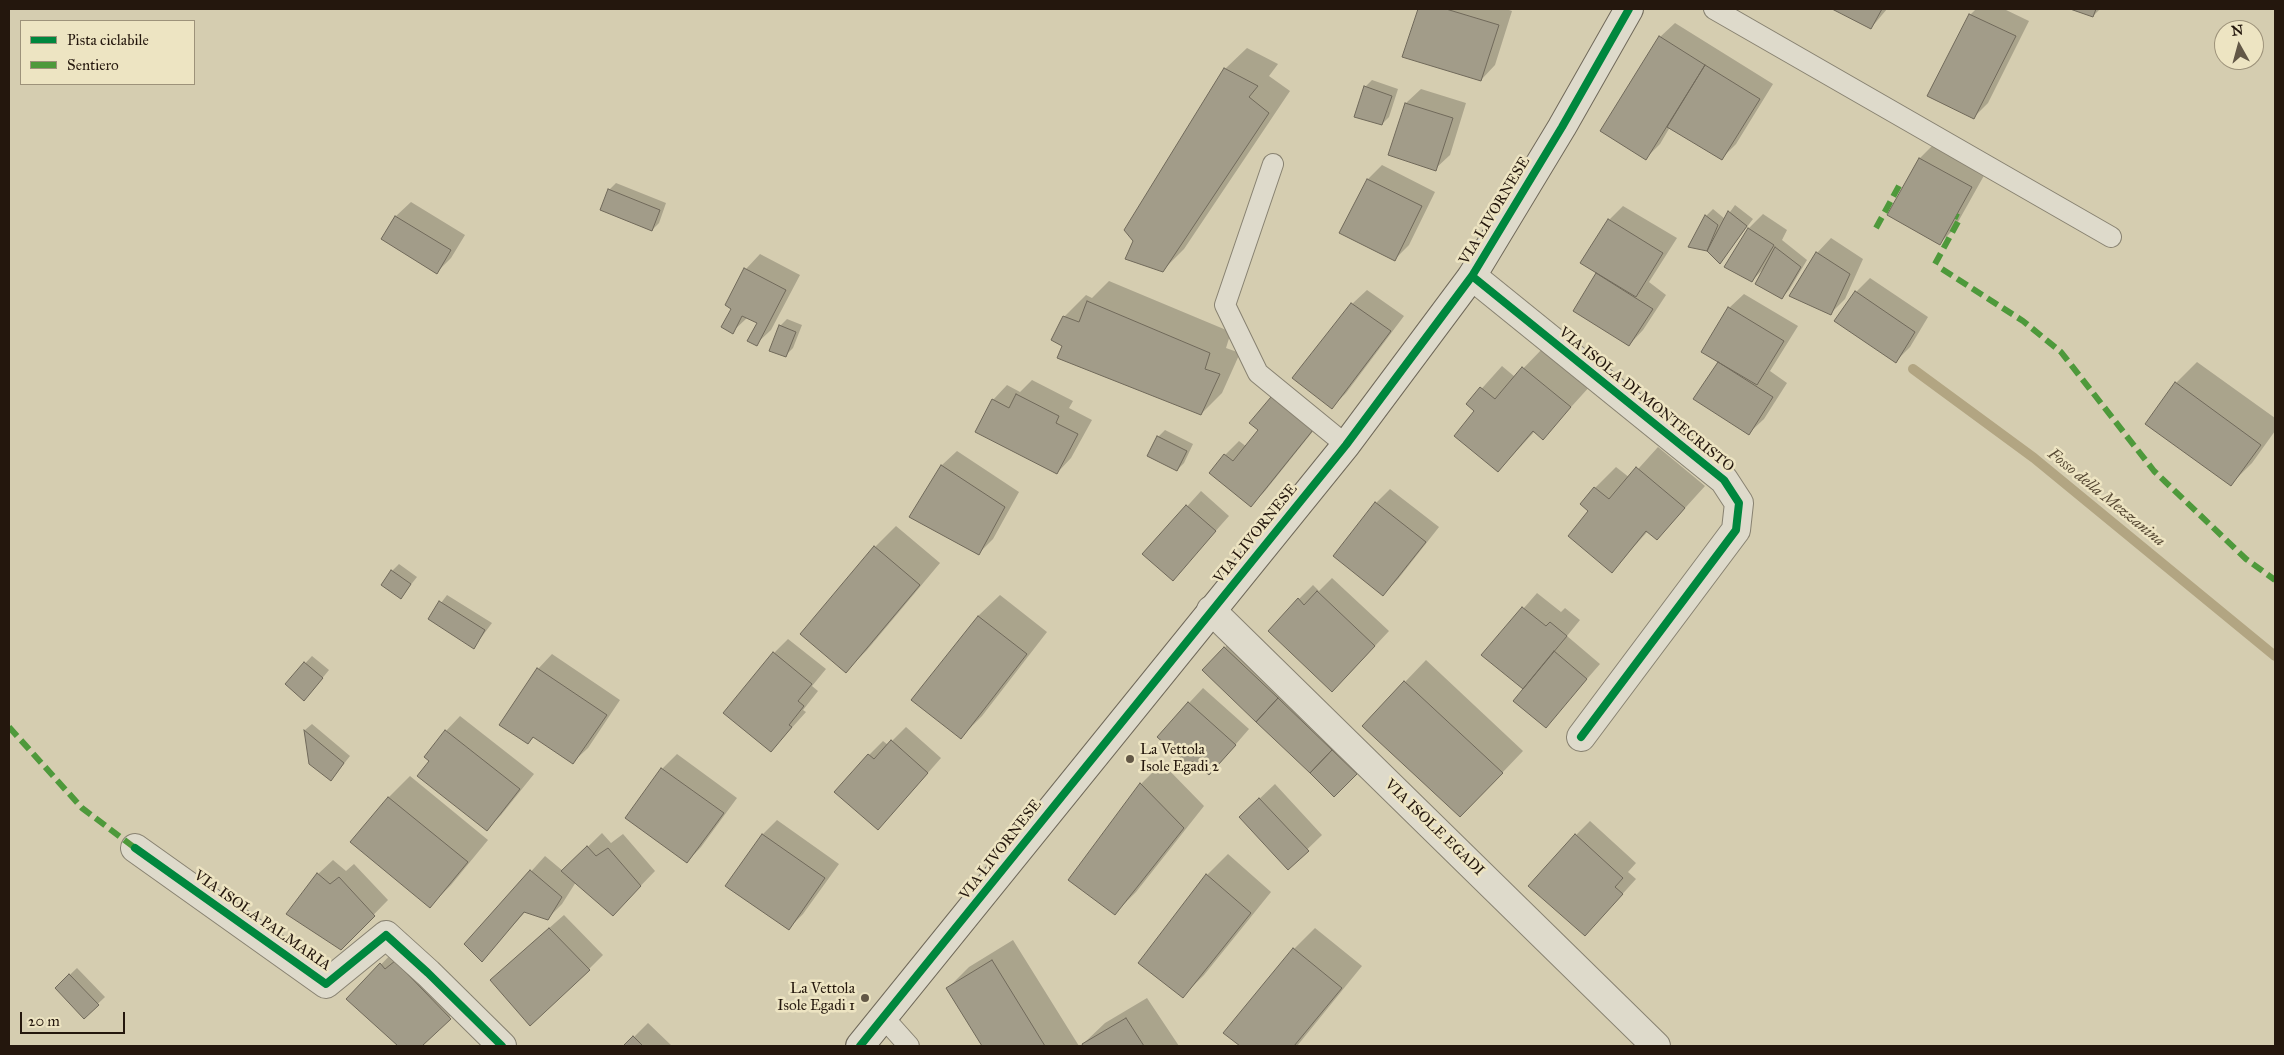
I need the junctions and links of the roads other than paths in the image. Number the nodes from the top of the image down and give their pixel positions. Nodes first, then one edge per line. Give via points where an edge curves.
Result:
1 (1629, 9) edge
2 (1714, 9) edge
3 (1273, 164) dead end
4 (2110, 237) dead end
5 (1472, 276) junction
6 (1346, 445) junction
7 (1211, 610) junction
8 (1581, 737) dead end
9 (135, 848) dead end
10 (883, 1018) junction
11 (502, 1046) edge
12 (860, 1046) edge
13 (909, 1046) edge
14 (1656, 1046) edge

1 - 5 street, VIA LIVORNESE
2 - 4 lane
3 - 6 lane via 1225,305 1258,373
5 - 6 street, VIA LIVORNESE
5 - 8 street, VIA ISOLA DI MONTECRISTO via 1724,480 1739,503 1736,530
6 - 7 street, VIA LIVORNESE
7 - 10 street, VIA LIVORNESE
7 - 14 street, VIA ISOLE EGADI
9 - 11 street, VIA ISOLA PALMARIA via 326,984 386,935
10 - 12 street, VIA LIVORNESE
10 - 13 lane

